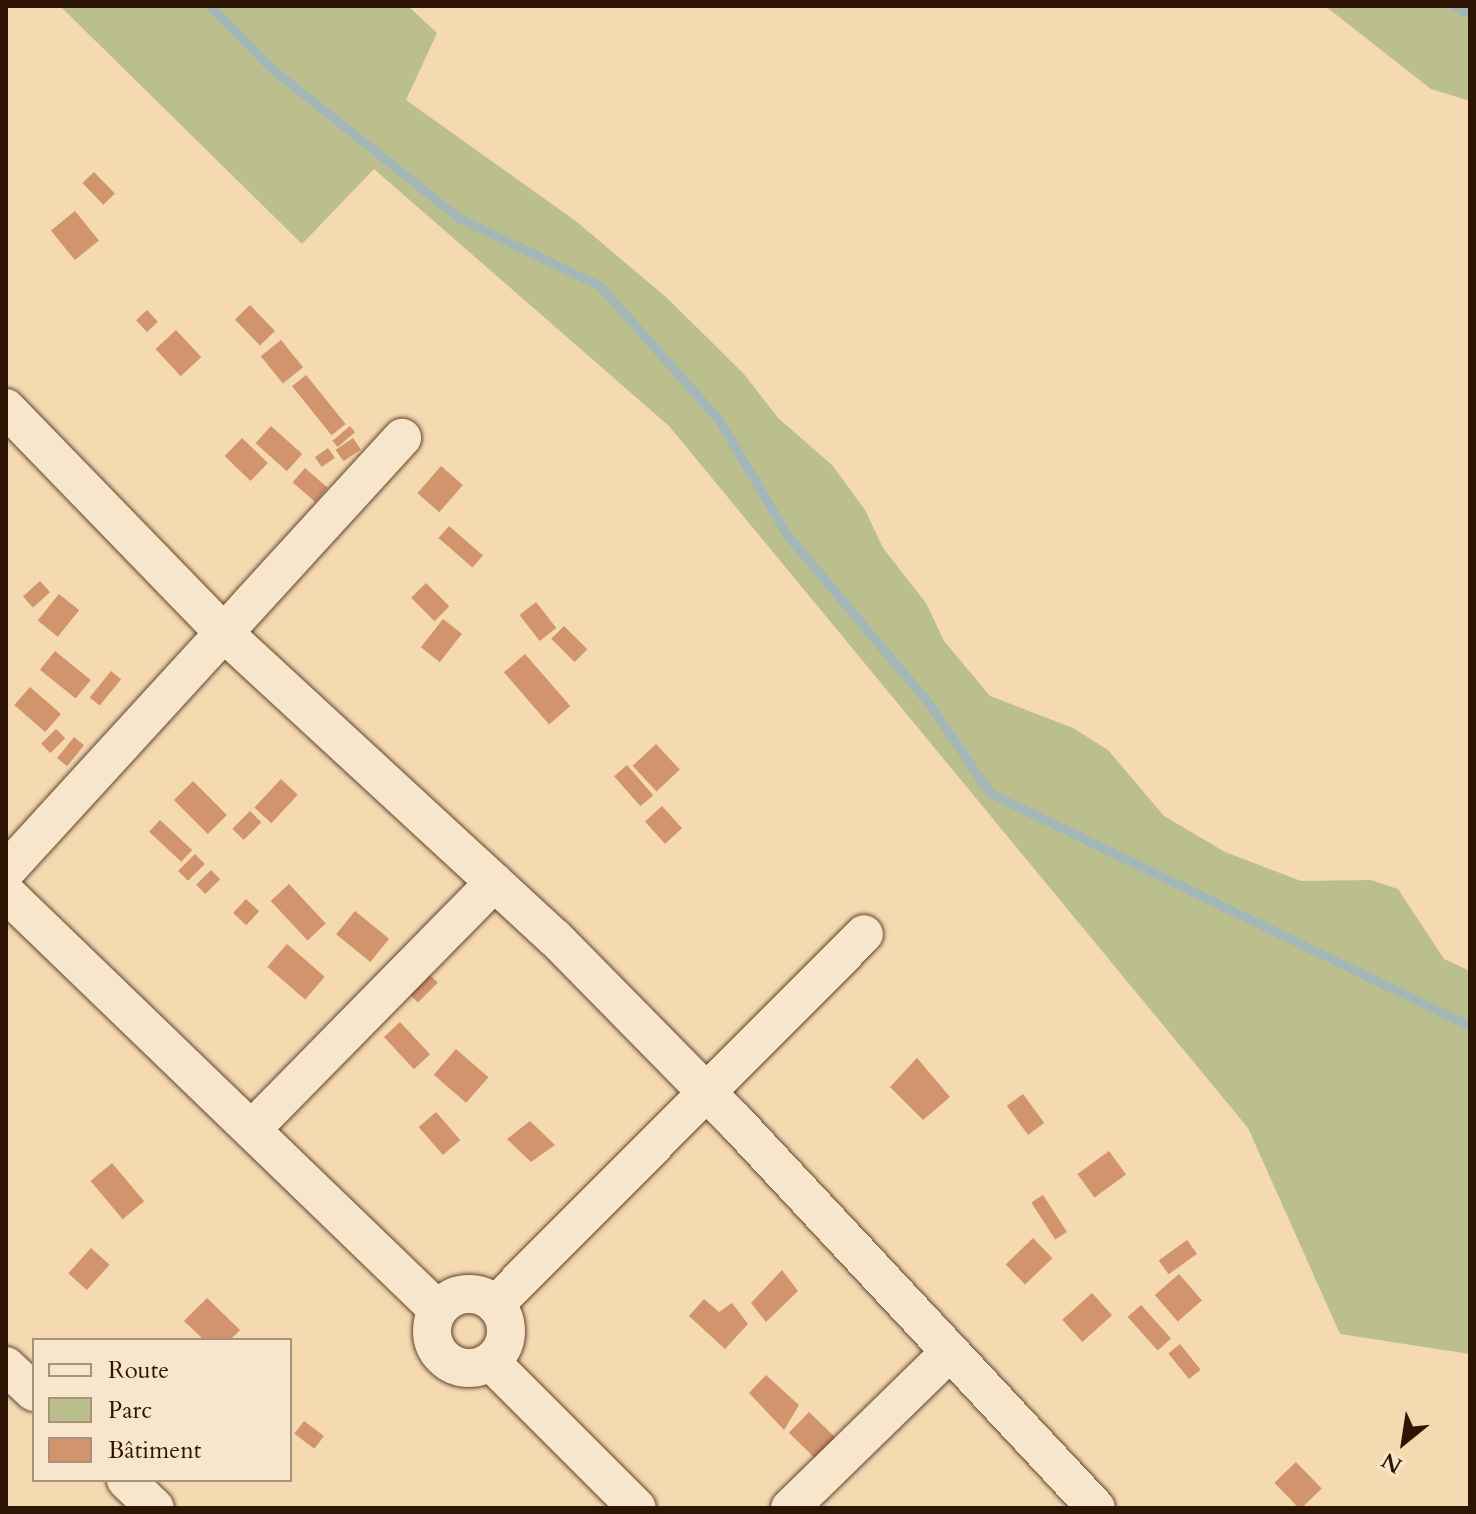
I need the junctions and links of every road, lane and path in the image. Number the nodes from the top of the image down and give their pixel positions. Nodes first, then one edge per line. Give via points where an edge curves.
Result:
1 (6, 408) edge
2 (402, 438) dead end
3 (224, 633) junction
4 (6, 871) edge
5 (495, 882) junction
6 (6, 893) edge
7 (864, 934) dead end
8 (707, 1092) junction
9 (252, 1129) junction
10 (495, 1305) junction
11 (438, 1310) junction
12 (950, 1352) junction
13 (491, 1362) junction
14 (6, 1366) edge
15 (32, 1390) edge
16 (128, 1482) edge
17 (155, 1508) edge
18 (637, 1508) edge
19 (790, 1508) edge
20 (1096, 1508) edge

1 - 3 street
2 - 3 street
3 - 4 street
3 - 5 street
5 - 8 street
5 - 9 street
6 - 9 street
7 - 8 street
8 - 10 street
8 - 12 street
9 - 11 street
10 - 11 street via 472,1294 459,1295
10 - 13 street via 503,1315 505,1341
11 - 13 street via 432,1334 443,1358 466,1369
12 - 19 street
12 - 20 street
13 - 18 street
14 - 15 street
16 - 17 street

